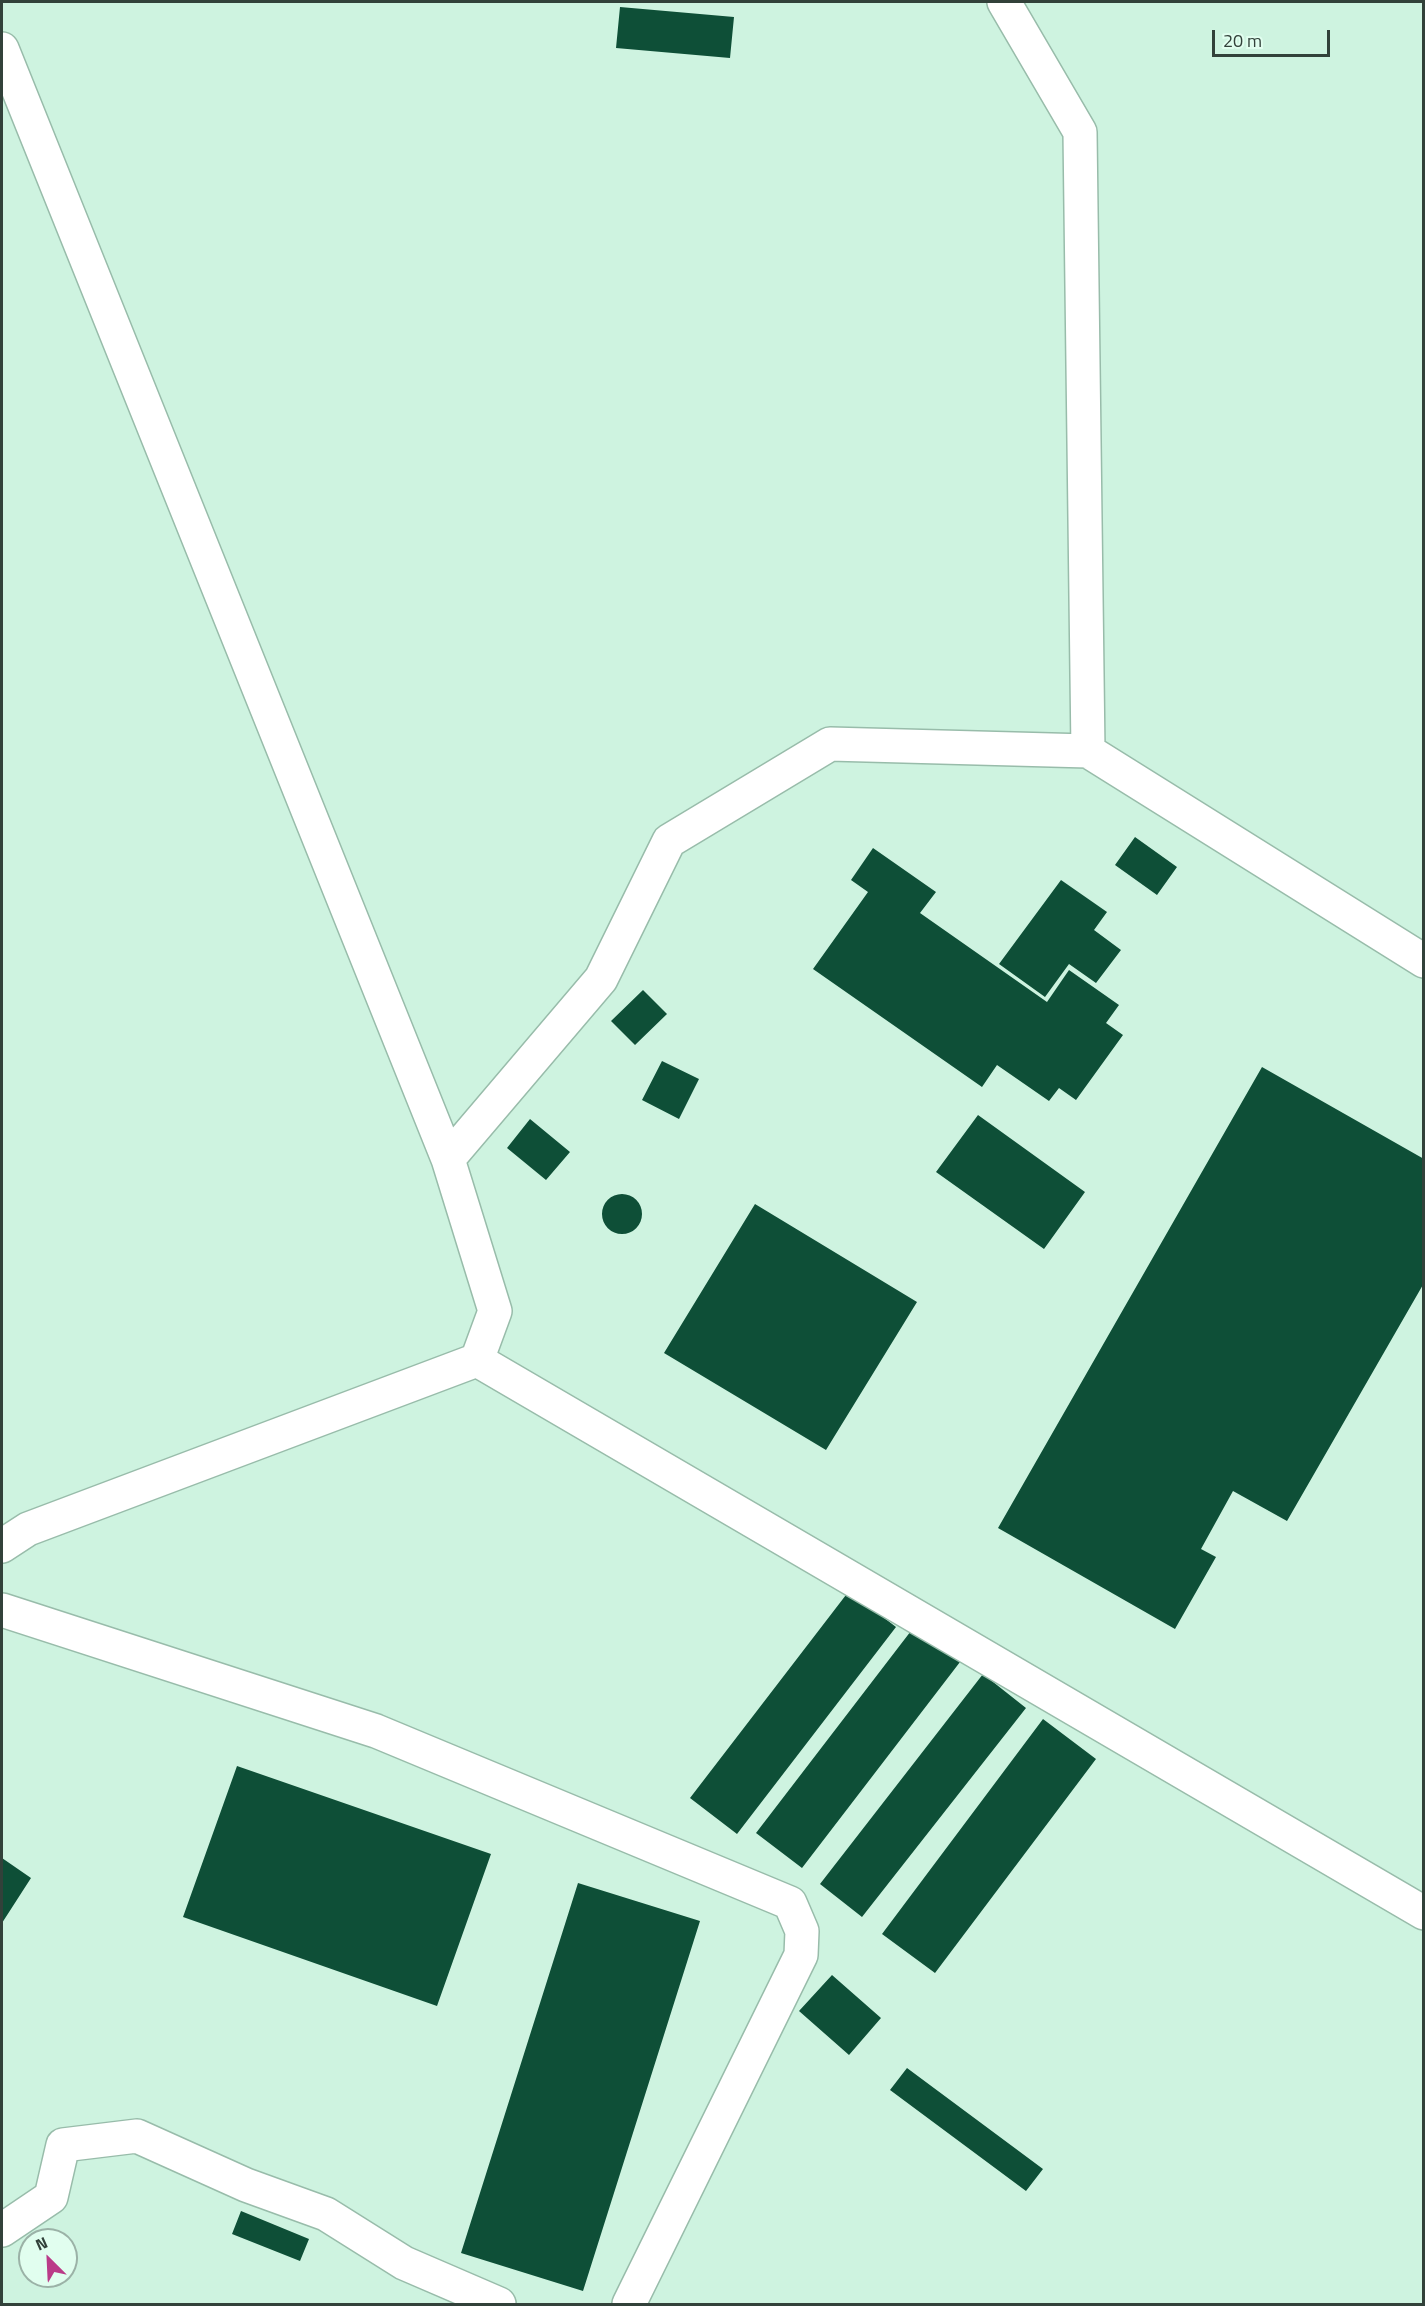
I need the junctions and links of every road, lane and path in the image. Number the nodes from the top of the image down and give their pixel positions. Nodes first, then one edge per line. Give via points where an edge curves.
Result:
1 (1004, 2) edge
2 (2, 49) edge
3 (1088, 752) junction
4 (1424, 961) edge
5 (448, 1159) junction
6 (477, 1360) junction
7 (2, 1546) edge
8 (2, 1610) edge
9 (1424, 1913) edge
10 (2, 2230) edge
11 (499, 2304) edge
12 (629, 2304) edge

1 - 3 street via 1080,132
2 - 5 street
3 - 4 street
3 - 5 street via 830,744 669,841 601,979
5 - 6 street via 495,1311
6 - 7 street via 28,1529
6 - 9 street
8 - 12 street via 376,1731 790,1904 802,1930 801,1955
10 - 11 street via 51,2197 63,2145 137,2136 246,2185 326,2214 404,2263

